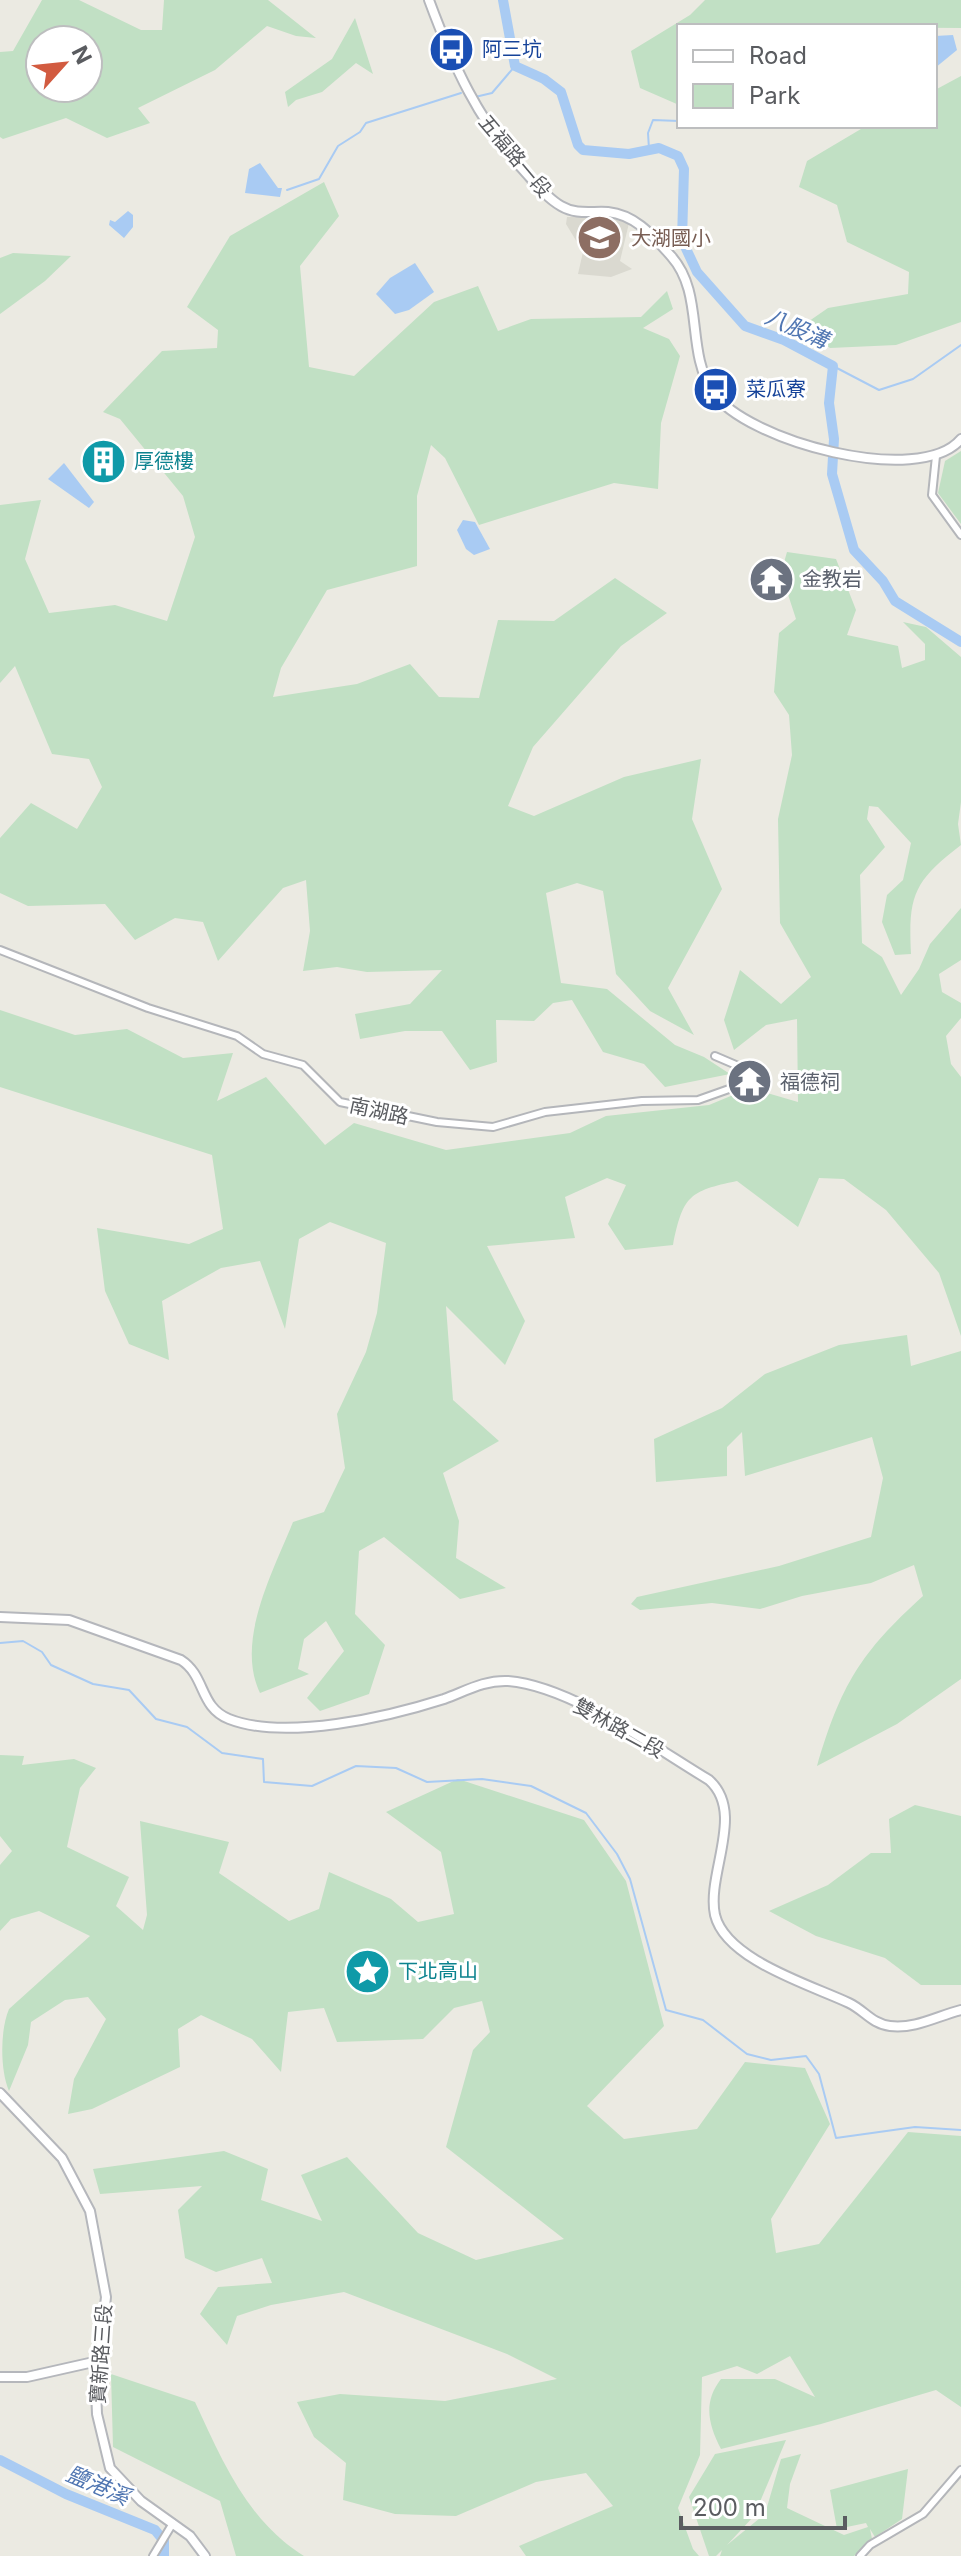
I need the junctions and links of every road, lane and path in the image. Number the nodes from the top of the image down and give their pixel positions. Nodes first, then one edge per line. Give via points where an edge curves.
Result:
1 (429, 0) edge
2 (961, 439) edge
3 (936, 456) junction
4 (961, 535) edge
5 (0, 950) edge
6 (715, 1056) dead end
7 (0, 1617) edge
8 (961, 2010) edge
9 (0, 2093) edge
10 (98, 2361) junction
11 (0, 2377) edge
12 (961, 2470) edge
13 (173, 2523) junction
14 (154, 2553) edge
15 (205, 2556) edge
16 (860, 2556) edge

1 - 3 street, 五福路一段 via 474,106 543,192 572,211 608,212 634,220 679,267 691,300 698,357 725,408 762,430 839,454
2 - 3 street via 952,450
3 - 4 street via 932,495
5 - 6 street, 南湖路 via 303,1065 340,1102 437,1122 493,1127 545,1112 698,1100 729,1089 747,1074
7 - 8 street, 雙林路二段 via 69,1620 181,1660 195,1673 214,1711 255,1726 322,1726 442,1699 494,1681 577,1701 718,1790 722,1839 714,1912 721,1931 735,1945 790,1978 851,2004 877,2023 910,2026
9 - 10 street, 寶新路三段 via 62,2158 90,2211 106,2297
10 - 11 street via 27,2377
10 - 13 street, 寶新路三段 via 97,2414 110,2468 141,2501
12 - 16 street via 923,2514
13 - 14 street
13 - 15 street, 寶新路三段

